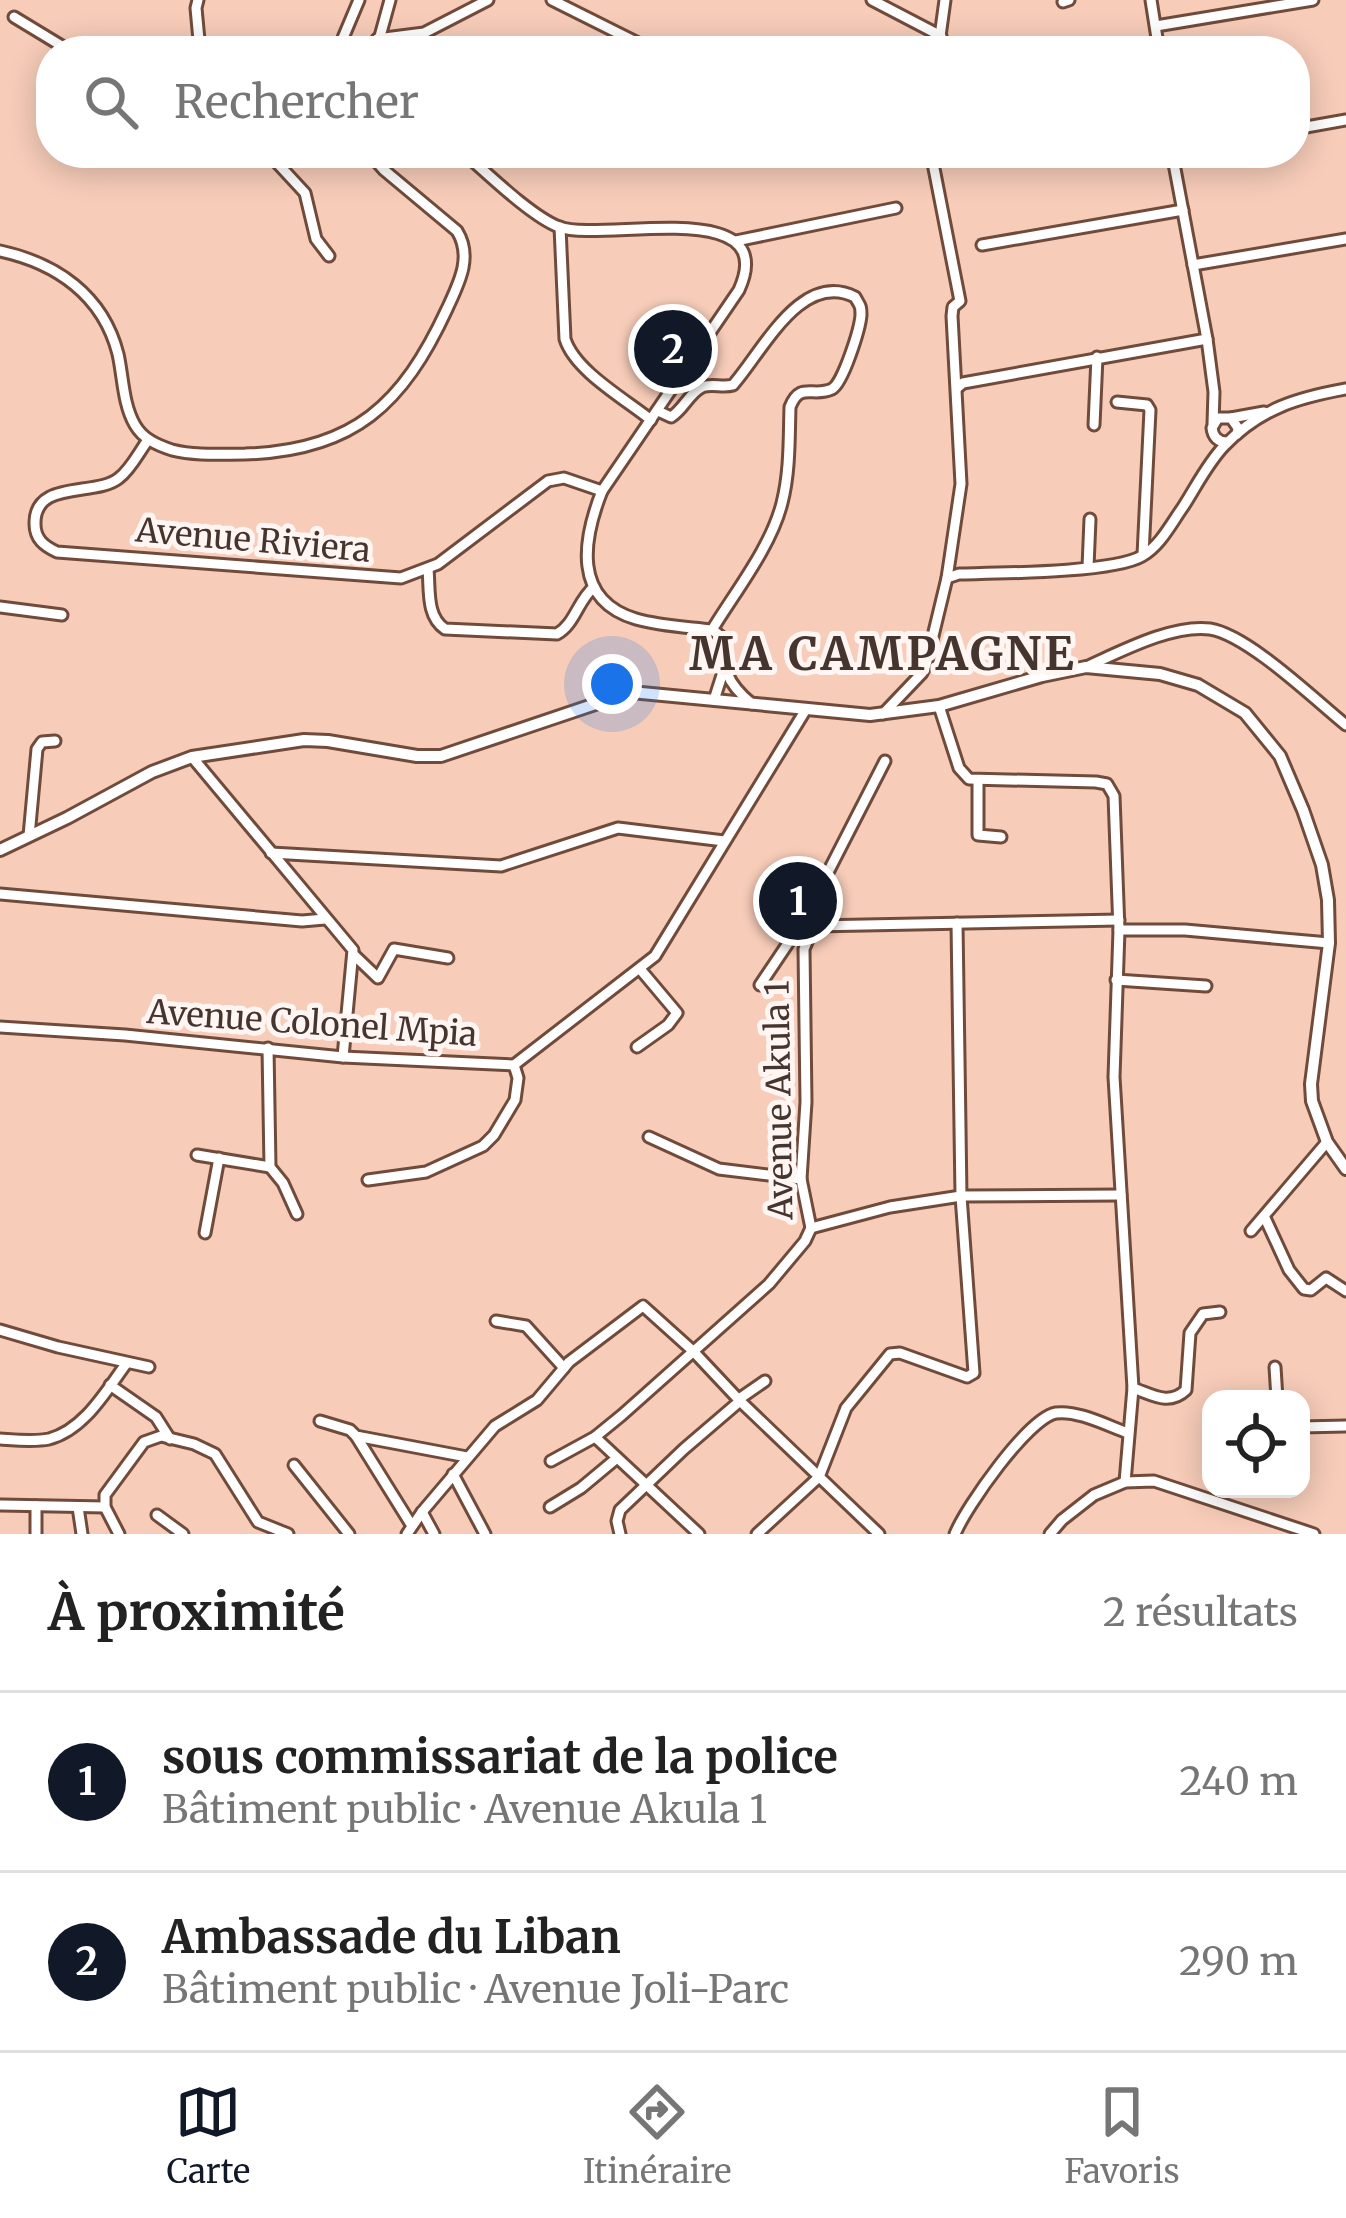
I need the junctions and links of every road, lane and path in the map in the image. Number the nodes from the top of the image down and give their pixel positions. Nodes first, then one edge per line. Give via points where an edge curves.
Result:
1 (198, 0) edge
2 (359, 0) edge
3 (390, 0) edge
4 (488, 0) edge
5 (552, 0) edge
6 (872, 0) edge
7 (945, 0) edge
8 (1151, 0) edge
9 (1313, 0) edge
10 (14, 17) dead end
11 (1156, 26) junction
12 (45, 36) edge
13 (199, 36) edge
14 (346, 36) edge
15 (379, 36) edge
16 (412, 36) edge
17 (624, 36) edge
18 (941, 36) joint
19 (1158, 36) edge
20 (1346, 120) edge
21 (1310, 126) edge
22 (282, 168) edge
23 (382, 168) edge
24 (482, 168) edge
25 (934, 168) edge
26 (1175, 168) edge
27 (896, 208) dead end
28 (1184, 210) junction
29 (560, 227) junction
30 (1346, 239) edge
31 (736, 242) junction
32 (982, 244) dead end
33 (0, 251) edge
34 (329, 256) dead end
35 (1193, 265) junction
36 (1207, 339) junction
37 (1096, 357) junction
38 (1346, 389) edge
39 (957, 392) junction
40 (1214, 392) junction
41 (1117, 402) dead end
42 (1270, 411) junction
43 (654, 415) junction
44 (1228, 417) junction
45 (1094, 425) dead end
46 (1213, 428) junction
47 (1232, 438) junction
48 (148, 440) junction
49 (1208, 467) junction
50 (602, 491) junction
51 (1090, 519) dead end
52 (1143, 555) junction
53 (1088, 567) junction
54 (428, 569) junction
55 (947, 578) junction
56 (594, 587) junction
57 (0, 607) edge
58 (62, 615) dead end
59 (712, 630) junction
60 (724, 666) junction
61 (1086, 667) junction
62 (714, 700) junction
63 (752, 704) junction
64 (939, 706) junction
65 (805, 711) junction
66 (883, 714) junction
67 (1346, 725) edge
68 (55, 741) dead end
69 (192, 758) junction
70 (885, 760) dead end
71 (979, 780) junction
72 (29, 836) junction
73 (1001, 837) dead end
74 (724, 841) junction
75 (0, 850) edge
76 (271, 853) junction
77 (0, 895) edge
78 (326, 919) junction
79 (802, 921) junction
80 (957, 922) junction
81 (1119, 925) junction
82 (814, 926) junction
83 (1330, 943) junction
84 (354, 955) junction
85 (448, 958) dead end
86 (640, 969) junction
87 (1116, 980) junction
88 (760, 985) dead end
89 (1206, 986) dead end
90 (0, 1027) edge
91 (637, 1047) dead end
92 (268, 1048) junction
93 (343, 1057) junction
94 (514, 1065) junction
95 (649, 1137) dead end
96 (1328, 1142) junction
97 (197, 1154) dead end
98 (219, 1158) junction
99 (270, 1167) junction
100 (1346, 1169) edge
101 (801, 1179) junction
102 (368, 1180) dead end
103 (1121, 1195) junction
104 (961, 1196) junction
105 (297, 1214) dead end
106 (1264, 1218) junction
107 (811, 1228) junction
108 (1251, 1231) dead end
109 (205, 1233) dead end
110 (1346, 1291) edge
111 (1220, 1312) dead end
112 (496, 1321) dead end
113 (0, 1330) edge
114 (693, 1351) junction
115 (126, 1364) junction
116 (149, 1367) dead end
117 (1275, 1367) dead end
118 (564, 1368) junction
119 (765, 1381) dead end
120 (110, 1385) junction
121 (1133, 1388) junction
122 (1276, 1390) edge
123 (740, 1400) junction
124 (320, 1421) dead end
125 (1310, 1426) edge
126 (1346, 1426) edge
127 (1128, 1432) junction
128 (356, 1436) junction
129 (595, 1437) junction
130 (0, 1439) edge
131 (170, 1439) junction
132 (467, 1457) junction
133 (617, 1458) junction
134 (551, 1461) dead end
135 (294, 1465) dead end
136 (453, 1474) junction
137 (819, 1477) junction
138 (1125, 1482) junction
139 (644, 1485) junction
140 (1, 1505) edge
141 (36, 1506) junction
142 (78, 1507) junction
143 (105, 1507) junction
144 (550, 1507) dead end
145 (422, 1512) junction
146 (157, 1515) dead end
147 (258, 1522) junction
148 (868, 1523) junction
149 (409, 1530) edge
150 (36, 1534) edge
151 (82, 1534) edge
152 (119, 1534) edge
153 (183, 1534) edge
154 (251, 1534) edge
155 (288, 1534) edge
156 (349, 1534) edge
157 (434, 1534) edge
158 (485, 1534) edge
159 (620, 1534) edge
160 (699, 1534) edge
161 (757, 1534) edge
162 (856, 1534) edge
163 (879, 1534) edge
164 (955, 1534) edge
165 (1050, 1534) edge
166 (1314, 1534) edge

1 - 13 street
2 - 14 street
3 - 15 street
4 - 16 street
5 - 17 street
6 - 18 street
7 - 18 street
8 - 11 street
9 - 11 street
10 - 12 street
11 - 19 street
20 - 21 street
22 - 34 street via 303,190
23 - 48 street via 463,243 460,280 406,382 363,422 299,450 196,453
24 - 29 street
25 - 39 street via 960,301 952,316
26 - 28 street
27 - 31 street
28 - 32 street
28 - 35 street
29 - 31 street via 700,229
29 - 43 street via 568,350
30 - 35 street
31 - 43 street via 743,280
33 - 48 street via 62,273 91,299 117,352 135,427
35 - 36 street
36 - 37 street
36 - 40 street
37 - 39 street via 963,383
37 - 45 street
38 - 42 street
39 - 55 street via 961,484
40 - 44 street
40 - 46 street
41 - 52 street via 1150,410
42 - 44 street
42 - 47 street
43 - 50 street
43 - 59 street via 680,412 704,386 734,385 805,299 836,290 855,296 857,334 838,384 793,398 779,512
44 - 46 street
44 - 47 street via 1236,422
46 - 47 street via 1216,439
46 - 49 street
47 - 49 street
48 - 54 street, Avenue Riviera via 113,482 44,501 35,516 39,540 57,552 381,578
49 - 52 street
50 - 54 street, Avenue Riviera via 548,481
50 - 56 street via 587,537
51 - 53 street
52 - 53 street
53 - 55 street
54 - 56 street via 431,613 445,629 557,634
55 - 66 street via 926,665
56 - 59 street via 635,619
57 - 58 street
59 - 60 street via 726,643
60 - 62 street
60 - 63 street
61 - 64 main road
61 - 67 street via 1141,643 1213,629 1254,651
61 - 83 main road via 1181,679 1231,703 1265,734 1322,865
62 - 63 main road
62 - 69 main road via 624,692 441,756 304,740
63 - 65 main road
64 - 66 main road
64 - 71 street via 962,775
65 - 66 main road
65 - 74 street, Avenue Colonel Mpia
68 - 72 street via 38,749
69 - 72 main road
69 - 76 street
70 - 79 street
71 - 73 street via 978,836
71 - 81 street via 1106,784 1114,796
72 - 75 main road
74 - 76 street via 618,828 501,866
74 - 86 street, Avenue Colonel Mpia via 667,939
76 - 78 street
77 - 78 street
78 - 84 street
79 - 82 street
79 - 88 street
80 - 81 street
80 - 82 street
80 - 104 street
81 - 83 street
81 - 87 street
82 - 101 street, Avenue Akula 1 via 805,949
83 - 96 main road via 1311,1084
84 - 85 street via 378,978 394,949
84 - 93 street
86 - 91 street via 677,1013
86 - 94 street, Avenue Colonel Mpia
87 - 89 street
87 - 103 street
90 - 92 street, Avenue Colonel Mpia
92 - 93 street, Avenue Colonel Mpia
92 - 99 street
93 - 94 street, Avenue Colonel Mpia
94 - 102 street via 515,1100 483,1147 426,1172
95 - 101 street via 719,1169
96 - 100 main road
96 - 106 street
97 - 98 street
98 - 99 street
98 - 109 street
99 - 105 street
101 - 107 street, Avenue Akula 1
103 - 104 street
103 - 121 street
104 - 107 street
104 - 137 street via 973,1376 890,1354 846,1408
106 - 108 street
106 - 110 street via 1304,1289 1326,1278
107 - 114 street, Avenue Akula 1 via 769,1284
111 - 121 street via 1203,1314 1190,1334 1186,1390 1177,1399
112 - 118 street via 526,1326
113 - 115 street
114 - 118 street via 643,1306
114 - 123 street
114 - 129 street, Avenue Akula 1
115 - 116 street
115 - 120 street
117 - 122 street
118 - 132 street
119 - 123 street
120 - 130 street via 67,1432
120 - 131 street via 156,1417
121 - 127 street
123 - 137 street
123 - 139 street
124 - 128 street
125 - 126 street
127 - 138 street
127 - 164 street via 1063,1413 1045,1417 1001,1464
128 - 132 street
128 - 149 street
129 - 133 street
129 - 134 street, Avenue Akula 1
131 - 143 street via 144,1442
131 - 147 street via 215,1454
132 - 136 street
133 - 139 street
133 - 144 street
135 - 156 street
136 - 145 street
136 - 158 street
137 - 148 street
137 - 161 street
138 - 165 street via 1094,1495
138 - 166 street via 1164,1482
139 - 159 street via 618,1514
139 - 160 street
140 - 141 street
141 - 142 street
141 - 150 street
142 - 143 street
142 - 151 street
143 - 152 street
145 - 149 street
145 - 157 street
146 - 153 street
147 - 154 street
147 - 155 street
148 - 162 street
148 - 163 street

